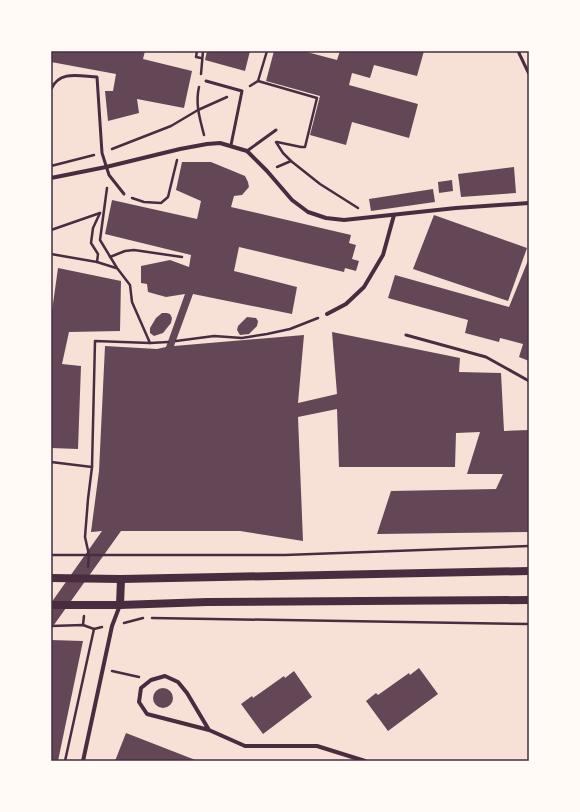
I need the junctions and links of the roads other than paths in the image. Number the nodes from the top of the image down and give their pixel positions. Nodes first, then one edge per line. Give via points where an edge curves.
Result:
1 (518, 51) edge
2 (529, 74) edge
3 (206, 81) dead end
4 (51, 88) edge
5 (276, 130) dead end
6 (231, 145) junction
7 (247, 151) junction
8 (106, 167) junction
9 (51, 178) edge
10 (124, 194) road end
11 (529, 203) edge
12 (394, 216) junction
13 (327, 314) road end
14 (406, 335) dead end
15 (529, 381) edge
16 (529, 571) edge
17 (51, 578) edge
18 (121, 579) junction
19 (529, 600) edge
20 (51, 605) edge
21 (120, 605) junction
22 (208, 730) junction
23 (83, 761) edge
24 (365, 761) edge

1 - 2 lane
3 - 6 lane via 242,91
4 - 8 lane via 55,81 65,76 97,77 102,153
5 - 7 lane
6 - 7 street
6 - 8 street via 206,144
7 - 12 street via 292,200 308,212 344,220
8 - 9 street
8 - 10 lane via 109,176
11 - 12 street via 456,208
12 - 13 street via 383,255 364,287 346,304
14 - 15 lane via 486,357
16 - 18 main road
17 - 18 main road
18 - 21 main road
19 - 21 main road
20 - 21 main road
21 - 23 street via 112,626
22 - 22 street via 178,682 165,676 151,680 141,688 139,702 147,714
22 - 24 street via 245,746 317,746

